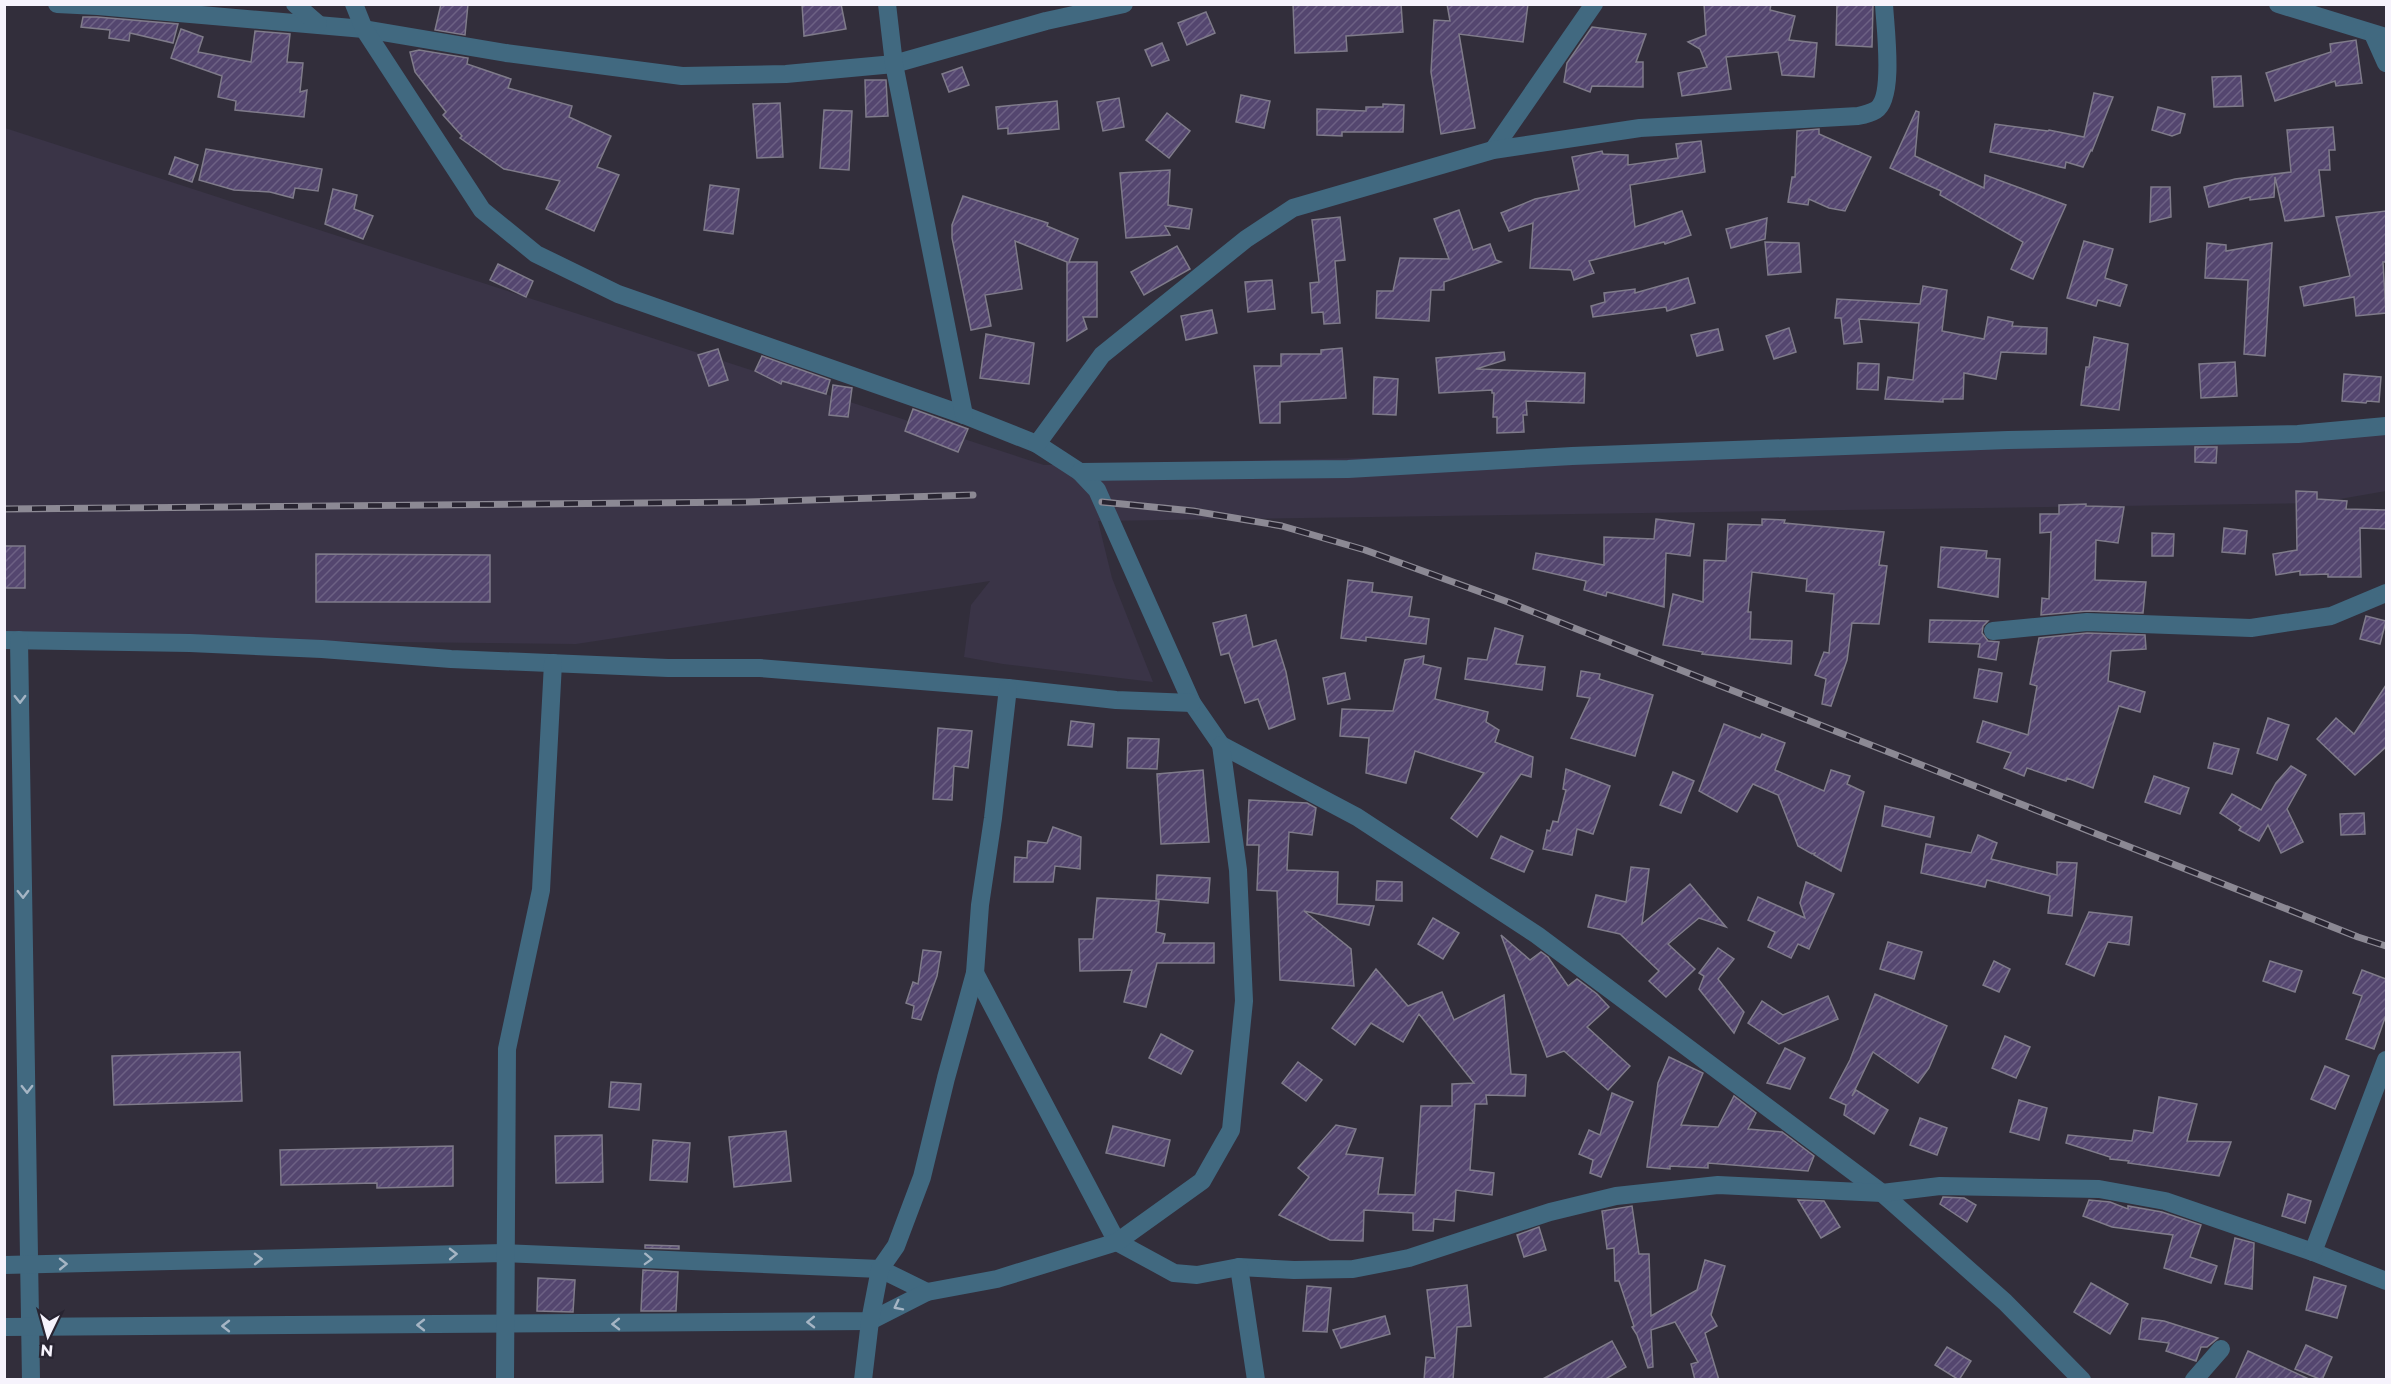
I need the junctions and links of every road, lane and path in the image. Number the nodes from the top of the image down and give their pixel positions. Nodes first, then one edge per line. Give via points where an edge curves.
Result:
1 (57, 4) edge
2 (295, 4) edge
3 (354, 4) edge
4 (887, 4) edge
5 (1124, 4) edge
6 (1594, 4) edge
7 (1884, 4) edge
8 (2278, 4) edge
9 (318, 24) junction
10 (364, 29) junction
11 (2380, 35) edge
12 (2386, 63) edge
13 (894, 64) junction
14 (1493, 150) junction
15 (964, 416) junction
16 (2386, 426) edge
17 (1037, 444) junction
18 (1080, 472) junction
19 (2386, 593) edge
20 (1994, 631) dead end
21 (12, 640) edge
22 (553, 663) junction
23 (1008, 688) junction
24 (1192, 703) junction
25 (1221, 745) junction
26 (975, 973) junction
27 (2386, 1060) edge
28 (1882, 1193) junction
29 (1117, 1242) junction
30 (2313, 1252) junction
31 (504, 1253) junction
32 (4, 1264) edge
33 (30, 1265) junction
34 (1239, 1266) junction
35 (880, 1269) junction
36 (2386, 1281) edge
37 (927, 1292) junction
38 (870, 1321) junction
39 (504, 1325) junction
40 (4, 1327) edge
41 (30, 1327) junction
42 (2220, 1349) dead end
43 (31, 1380) edge
44 (505, 1380) edge
45 (863, 1380) edge
46 (1256, 1380) edge
47 (2082, 1380) edge
48 (2194, 1380) edge

1 - 9 street
2 - 9 street
3 - 10 street
4 - 13 street
5 - 13 street via 1046,21
6 - 14 street
7 - 14 street via 1886,98 1877,110 1858,116 1640,128
8 - 11 street
9 - 10 street
10 - 13 street via 682,76 786,74
10 - 15 street via 482,210 536,254 618,294
11 - 12 street
13 - 15 street
14 - 17 street via 1293,208 1246,239 1102,355
15 - 17 street
16 - 18 street via 2298,434 2008,440 1348,469
17 - 18 street
18 - 24 street via 1097,490
19 - 20 street via 2331,616 2251,628 2087,622
21 - 22 street via 190,642
21 -> 33 street
22 - 23 street via 760,668
22 - 31 street via 541,890 507,1049
23 - 24 street via 1116,700
23 - 26 street
24 - 25 street
25 - 28 street via 1357,817 1537,935
25 - 29 street via 1238,870 1244,1001 1232,1130 1202,1181
26 - 29 street
26 - 35 street via 922,1177 896,1246
27 - 30 street
28 - 30 street via 1940,1186 2099,1189 2165,1201
28 - 34 street via 1718,1185 1627,1195 1550,1212 1408,1258 1353,1269
28 - 47 street via 2006,1302
29 - 34 street via 1174,1274 1197,1275
29 - 37 street via 997,1279
30 - 36 street
33 -> 31 street
31 -> 35 street
31 - 39 street
32 - 33 street
33 - 41 street
34 - 46 street
35 - 37 street
35 - 38 street
37 -> 38 street
38 -> 39 street
38 - 45 street
39 -> 41 street
39 - 44 street
40 - 41 street
41 - 43 street
42 - 48 street

